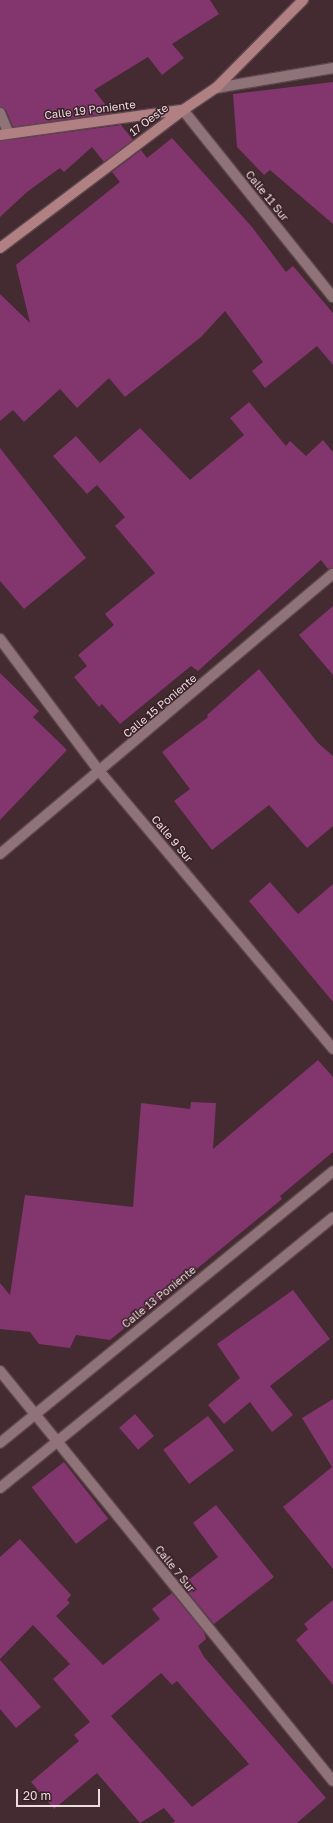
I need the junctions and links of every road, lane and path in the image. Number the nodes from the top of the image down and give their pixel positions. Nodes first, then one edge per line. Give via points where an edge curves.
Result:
1 (303, 0) edge
2 (333, 68) edge
3 (216, 88) junction
4 (183, 110) junction
5 (0, 114) edge
6 (4, 133) edge
7 (0, 248) edge
8 (333, 297) edge
9 (333, 574) edge
10 (0, 639) edge
11 (100, 772) junction
12 (0, 854) edge
13 (333, 1050) edge
14 (333, 1171) edge
15 (333, 1217) edge
16 (0, 1371) edge
17 (35, 1413) junction
18 (0, 1443) edge
19 (58, 1443) junction
20 (0, 1488) edge
21 (333, 1782) edge

1 - 3 street, 17 Oeste
2 - 3 street
3 - 4 street, 17 Oeste
4 - 6 street, Calle 19 Poniente
4 - 7 street, 17 Oeste
4 - 8 street, Calle 11 Sur
5 - 6 street
9 - 11 street, Calle 15 Poniente
10 - 11 street, Calle 9 Sur
11 - 12 street, Calle 15 Poniente
11 - 13 street, Calle 9 Sur
14 - 17 street, Calle 13 Poniente
15 - 19 street
16 - 17 street, Calle 7 Sur
17 - 18 street, Calle 13 Poniente
17 - 19 street, Calle 7 Sur
19 - 20 street
19 - 21 street, Calle 7 Sur

